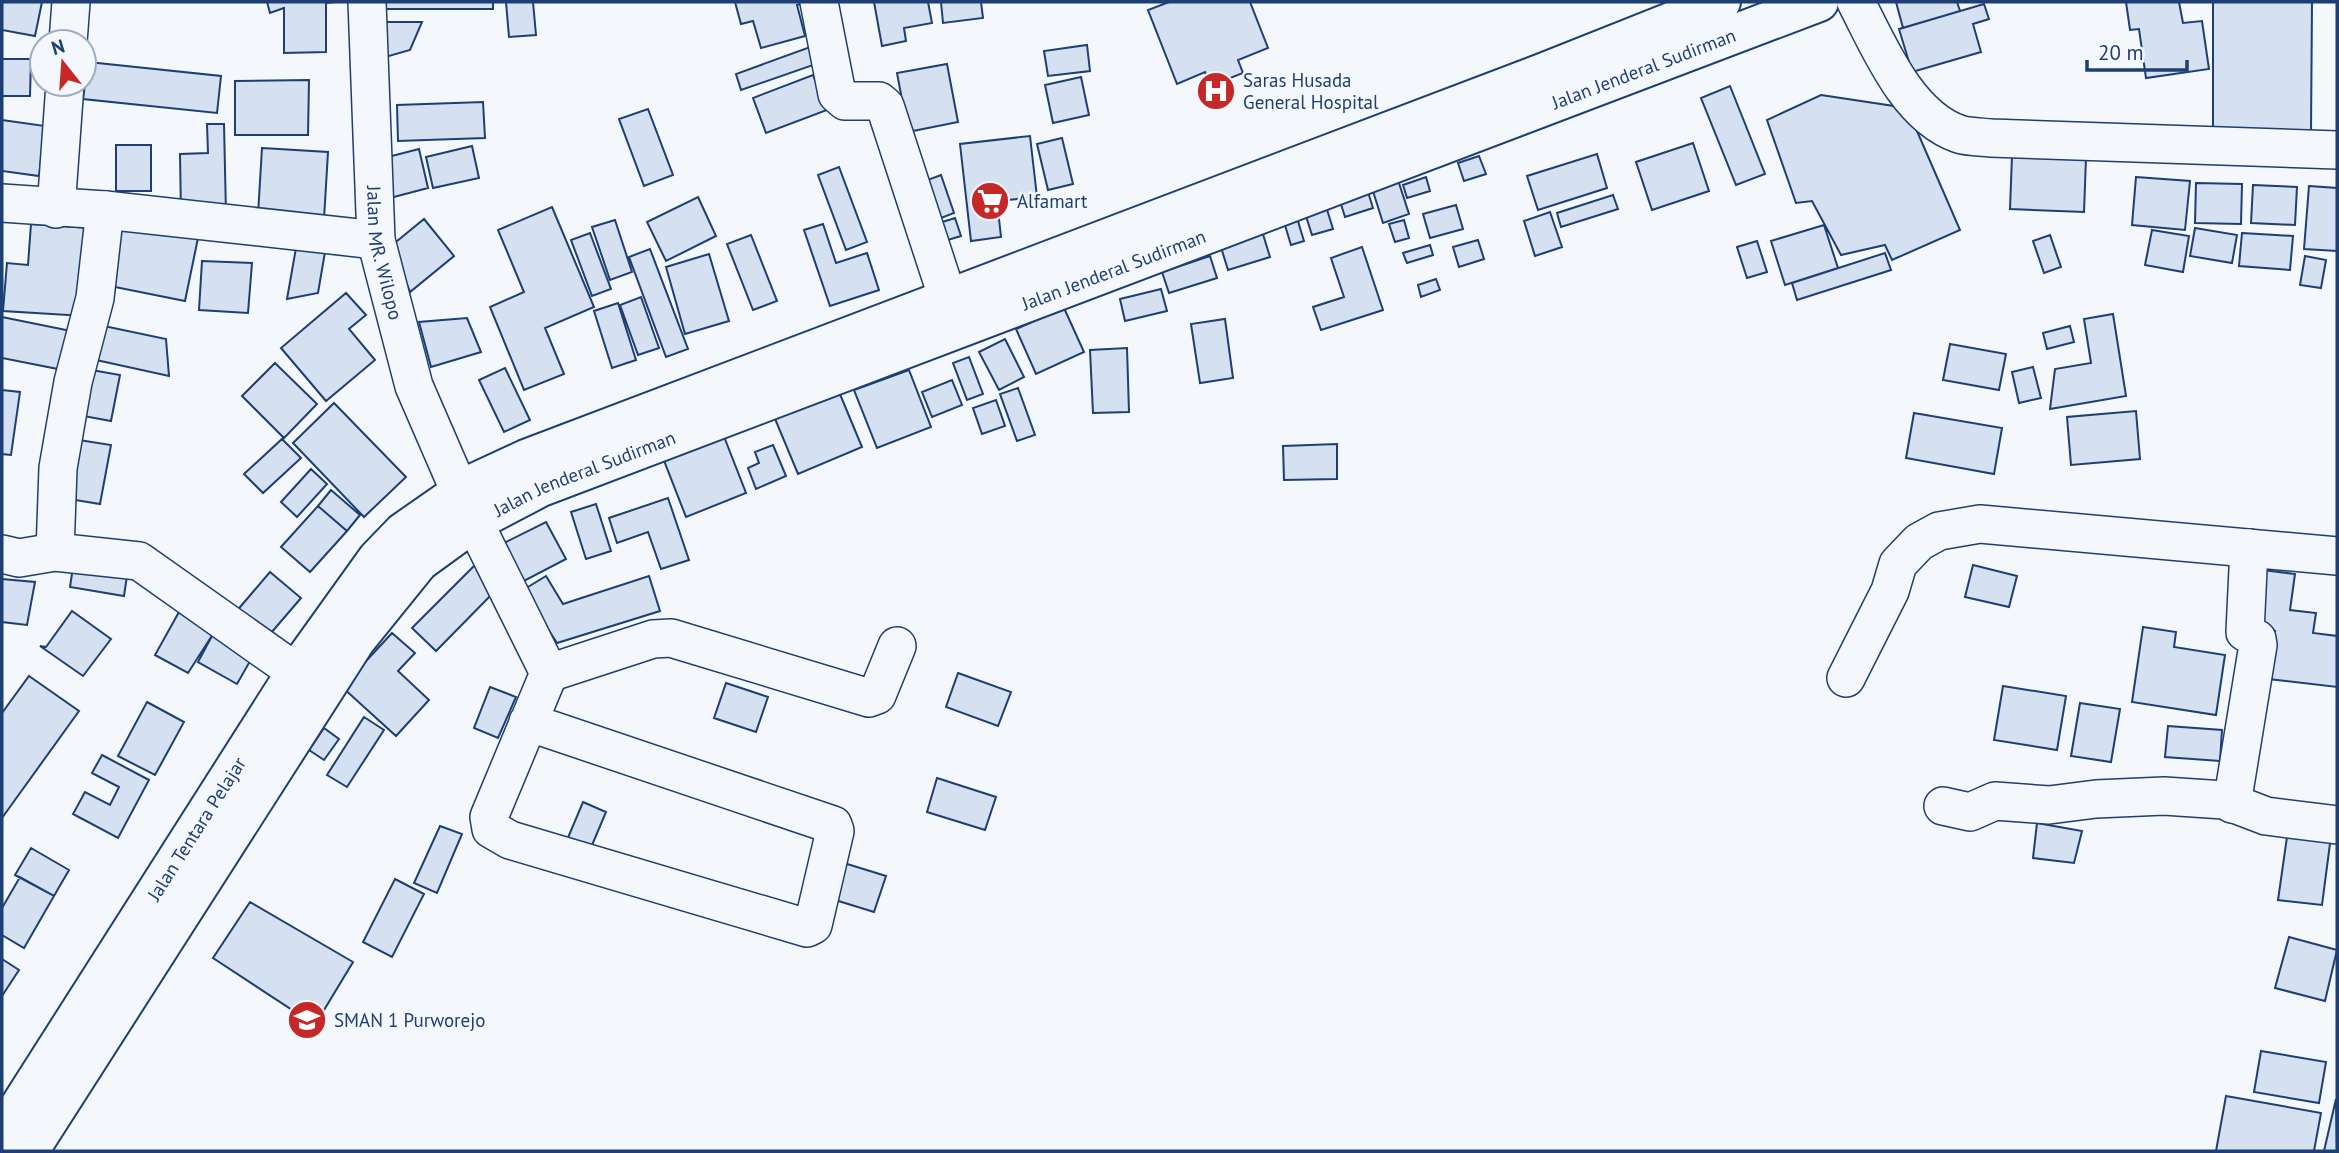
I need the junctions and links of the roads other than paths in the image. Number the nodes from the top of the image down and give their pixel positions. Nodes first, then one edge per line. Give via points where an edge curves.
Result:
1 (71, 2) edge
2 (368, 2) edge
3 (819, 2) edge
4 (1721, 2) edge
5 (1819, 2) edge
6 (1856, 2) edge
7 (69, 28) edge
8 (1577, 77) junction
9 (64, 98) edge
10 (2337, 150) edge
11 (2, 204) edge
12 (56, 209) junction
13 (105, 210) junction
14 (376, 240) junction
15 (1120, 249) junction
16 (948, 299) junction
17 (467, 507) junction
18 (411, 547) junction
19 (2249, 548) junction
20 (55, 552) junction
21 (2, 554) edge
22 (2337, 556) edge
23 (897, 646) dead end
24 (296, 672) junction
25 (549, 673) junction
26 (1846, 678) dead end
27 (528, 722) junction
28 (2232, 804) junction
29 (1943, 806) dead end
30 (2337, 825) edge
31 (2, 1134) edge
32 (29, 1151) edge

1 - 7 street
2 - 14 street, Jalan MR. Wilopo
3 - 16 street via 838,94 845,101 879,101 885,106
4 - 8 main road, Jalan Jenderal Sudirman
5 - 8 main road, Jalan Jenderal Sudirman
6 - 10 street via 1898,82 1938,121 1959,134
8 - 15 main road, Jalan Jenderal Sudirman
9 - 12 street
11 - 12 street
12 - 13 street
13 - 14 street
13 - 20 street via 95,298 58,468
14 - 17 street, Jalan MR. Wilopo via 414,386
15 - 16 main road, Jalan Jenderal Sudirman
15 - 17 main road, Jalan Jenderal Sudirman via 541,487
16 - 17 main road, Jalan Jenderal Sudirman via 526,459
17 - 18 main road, Jalan Jenderal Sudirman
17 - 25 street, Jalan MR. Wilopo
18 - 24 main road, Jalan Tentara Pelajar via 377,559
18 - 32 main road, Jalan Tentara Pelajar
19 - 22 street
19 - 26 street via 1980,524 1938,531 1919,542 1898,564 1890,591
19 - 28 street via 2245,632 2257,639 2258,645
20 - 21 street via 19,558
20 - 24 street via 139,561
23 - 25 street via 877,695 869,698 671,638 653,639
24 - 31 main road, Jalan Tentara Pelajar
25 - 27 street
27 - 27 street via 833,825 813,925 807,928 495,832 489,817
28 - 29 street via 2164,796 2049,805 1995,801 1970,812
28 - 30 street via 2266,816

